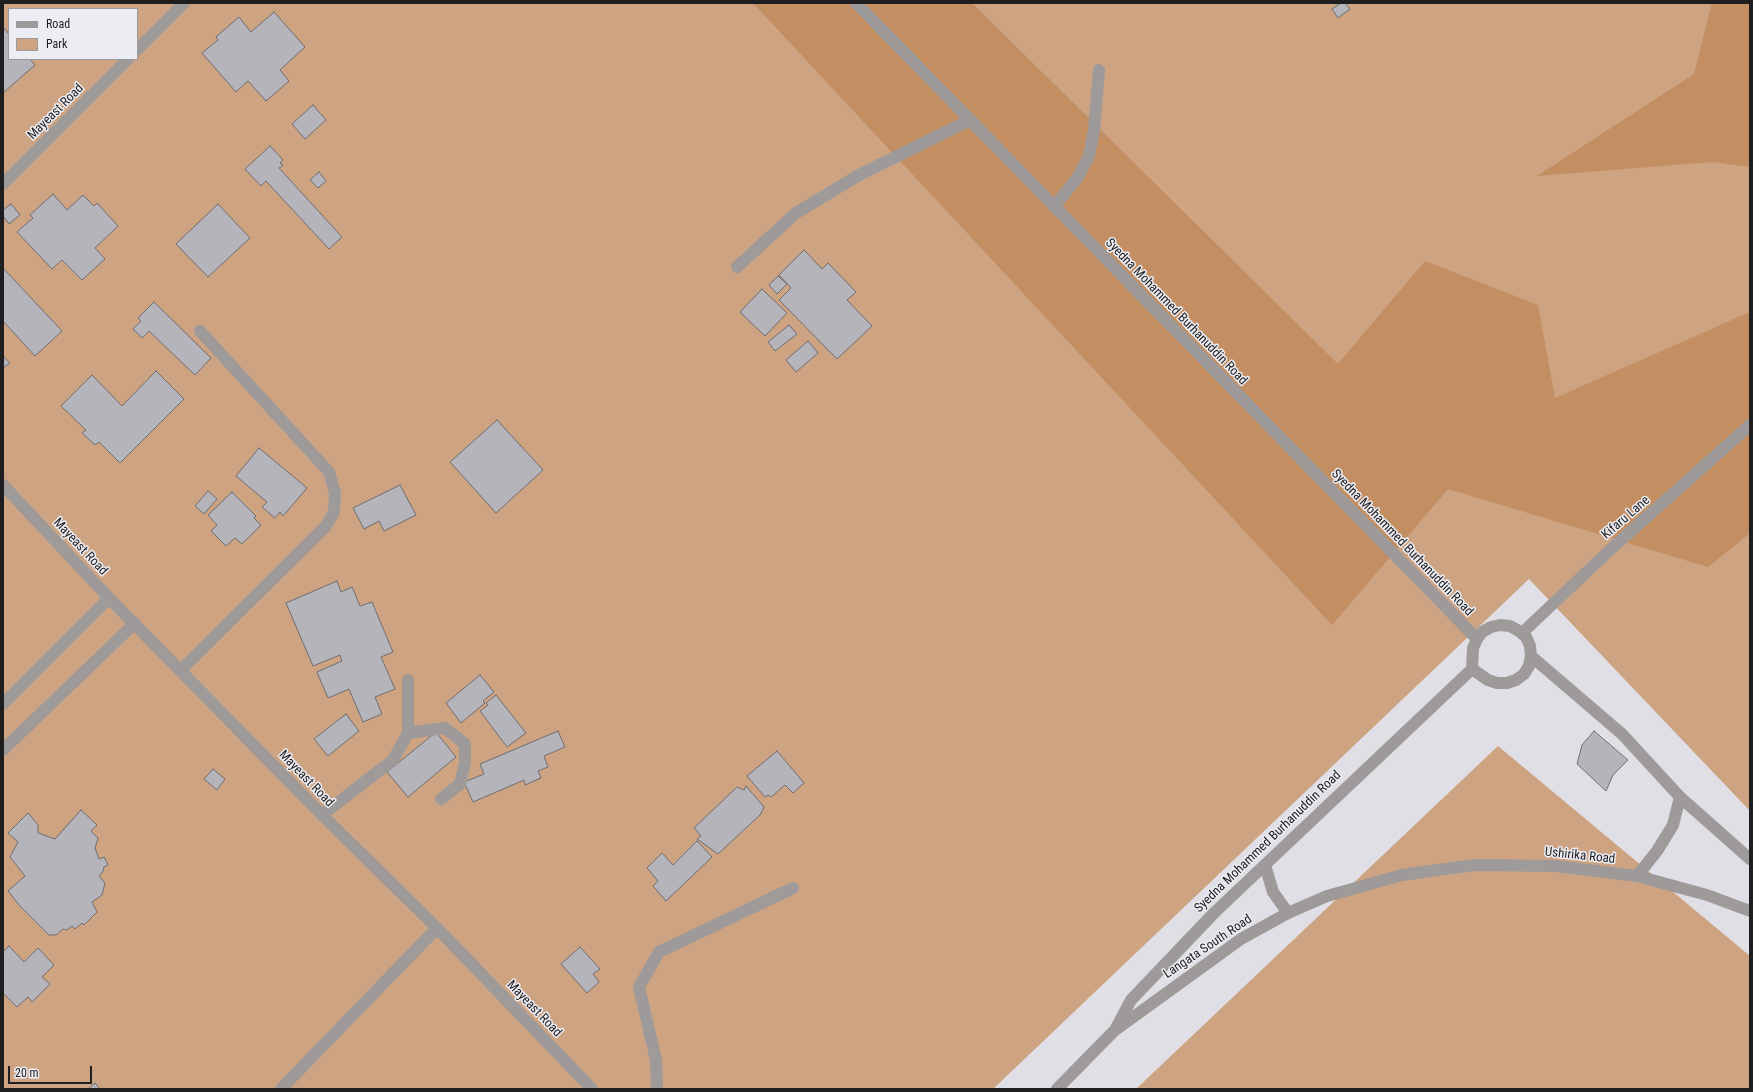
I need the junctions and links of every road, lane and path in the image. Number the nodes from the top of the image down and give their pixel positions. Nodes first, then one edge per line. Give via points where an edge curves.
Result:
1 (184, 3) edge
2 (856, 3) edge
3 (138, 49) edge
4 (127, 60) edge
5 (1099, 70) dead end
6 (970, 120) junction
7 (3, 184) edge
8 (1054, 207) junction
9 (737, 266) dead end
10 (200, 331) dead end
11 (1750, 425) edge
12 (3, 485) edge
13 (109, 598) junction
14 (135, 624) junction
15 (1522, 633) junction
16 (1477, 640) junction
17 (1531, 656) junction
18 (1472, 669) junction
19 (181, 670) junction
20 (408, 680) dead end
21 (3, 704) edge
22 (408, 733) junction
23 (3, 750) edge
24 (1680, 797) junction
25 (441, 799) dead end
26 (322, 815) junction
27 (1750, 859) edge
28 (1265, 865) junction
29 (1402, 875) joint
30 (1637, 876) junction
31 (792, 888) dead end
32 (1750, 911) edge
33 (1288, 913) junction
34 (437, 928) junction
35 (1114, 1031) junction
36 (281, 1089) edge
37 (592, 1089) edge
38 (657, 1089) edge
39 (1057, 1089) edge

1 - 3 street
2 - 6 street, Syedna Mohammed Burhanuddin Road
4 - 7 street, Mayeast Road
5 - 8 street via 1094,130 1088,156 1078,177
6 - 8 street, Syedna Mohammed Burhanuddin Road
6 - 9 street via 859,175 796,213
8 - 16 street, Syedna Mohammed Burhanuddin Road
10 - 19 street via 329,472 335,493 334,512 326,526
11 - 15 street, Kifaru Lane via 1611,549
12 - 13 street, Mayeast Road
13 - 14 street, Mayeast Road
13 - 21 street
14 - 19 street, Mayeast Road
14 - 23 street
15 - 16 street via 1510,626 1500,625 1482,632
15 - 17 street via 1530,646
16 - 18 street
17 - 18 street via 1524,674 1507,683 1488,680
17 - 24 street via 1622,734
18 - 28 street, Syedna Mohammed Burhanuddin Road
19 - 26 street, Mayeast Road
20 - 22 street
22 - 25 street via 445,728 465,744 465,762 460,784
22 - 26 street via 393,760
24 - 27 street
24 - 30 street via 1673,825
26 - 34 street, Mayeast Road
28 - 33 street via 1273,892
28 - 35 street, Syedna Mohammed Burhanuddin Road via 1214,913 1130,1000
29 - 30 street, Ushirika Road via 1474,865 1555,866
29 - 33 street, Langata South Road via 1327,896
30 - 32 street, Ushirika Road via 1707,895
31 - 38 street via 658,952 639,987 656,1060
33 - 35 street, Langata South Road via 1241,939
34 - 36 street
34 - 37 street, Mayeast Road
35 - 39 street, Langata South Road

